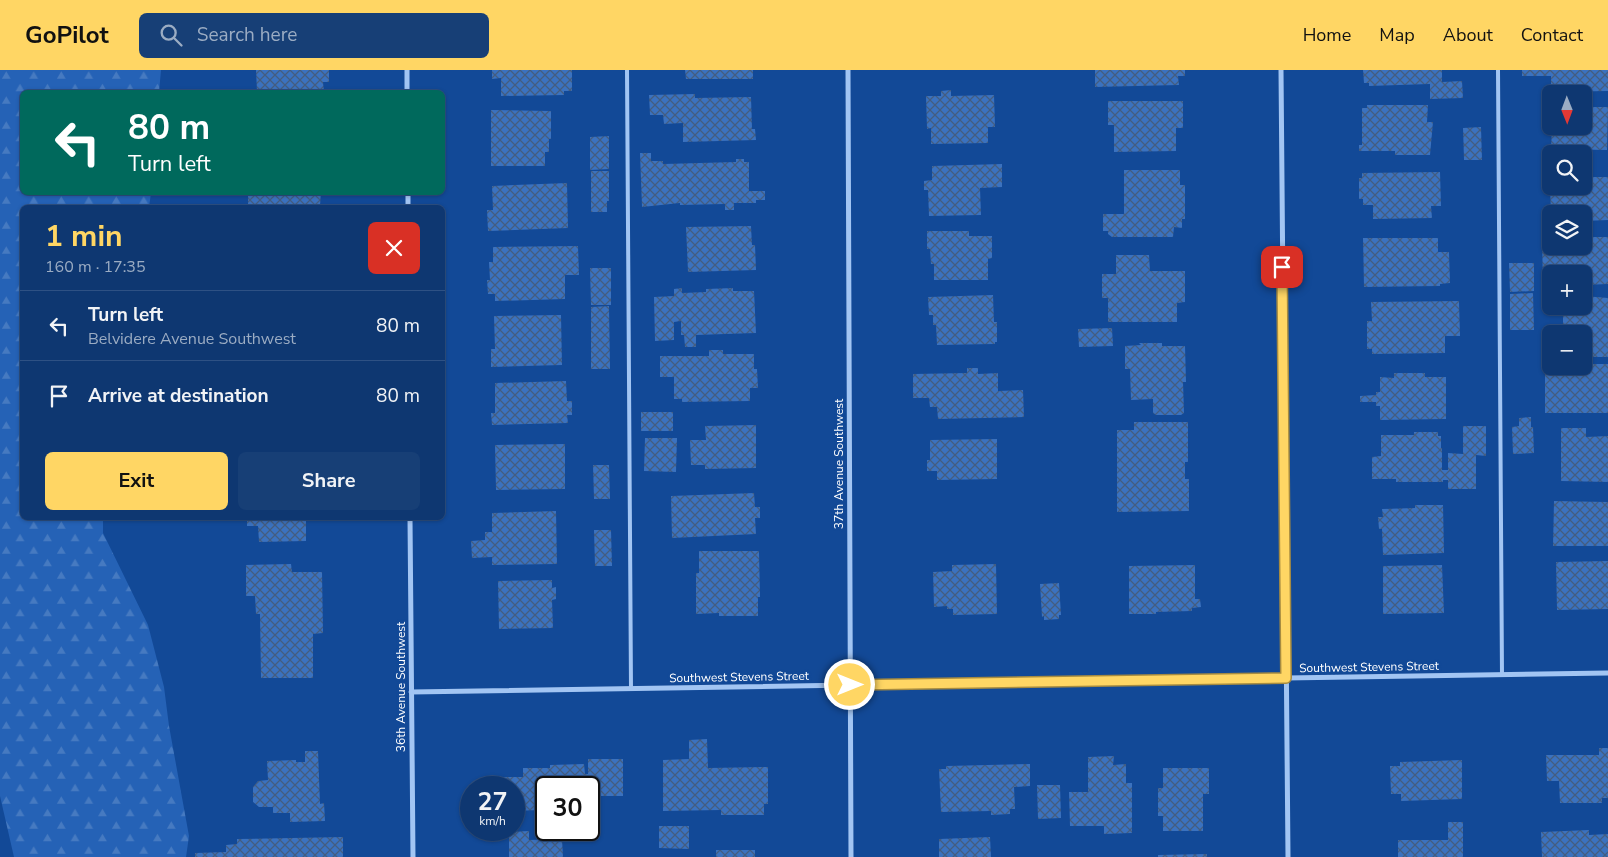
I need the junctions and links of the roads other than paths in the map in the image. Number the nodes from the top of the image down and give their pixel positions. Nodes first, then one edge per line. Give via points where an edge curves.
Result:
1 (407, 70) edge
2 (627, 70) edge
3 (848, 70) edge
4 (1281, 70) edge
5 (1498, 70) edge
6 (407, 90) edge
7 (410, 520) edge
8 (1608, 673) edge
9 (1502, 675) junction
10 (1286, 678) junction
11 (850, 685) junction
12 (631, 688) junction
13 (411, 692) junction
14 (412, 857) edge
15 (851, 857) edge
16 (1288, 857) edge

1 - 6 street
2 - 12 lane
3 - 11 street, 37th Avenue Southwest
4 - 10 street
5 - 9 lane
7 - 13 street, 36th Avenue Southwest
8 - 9 street, Southwest Stevens Street
9 - 10 street, Southwest Stevens Street
10 - 11 street, Southwest Stevens Street
10 - 16 street
11 - 12 street, Southwest Stevens Street
11 - 15 street, 37th Avenue Southwest
12 - 13 street, Southwest Stevens Street
13 - 14 street, 36th Avenue Southwest

